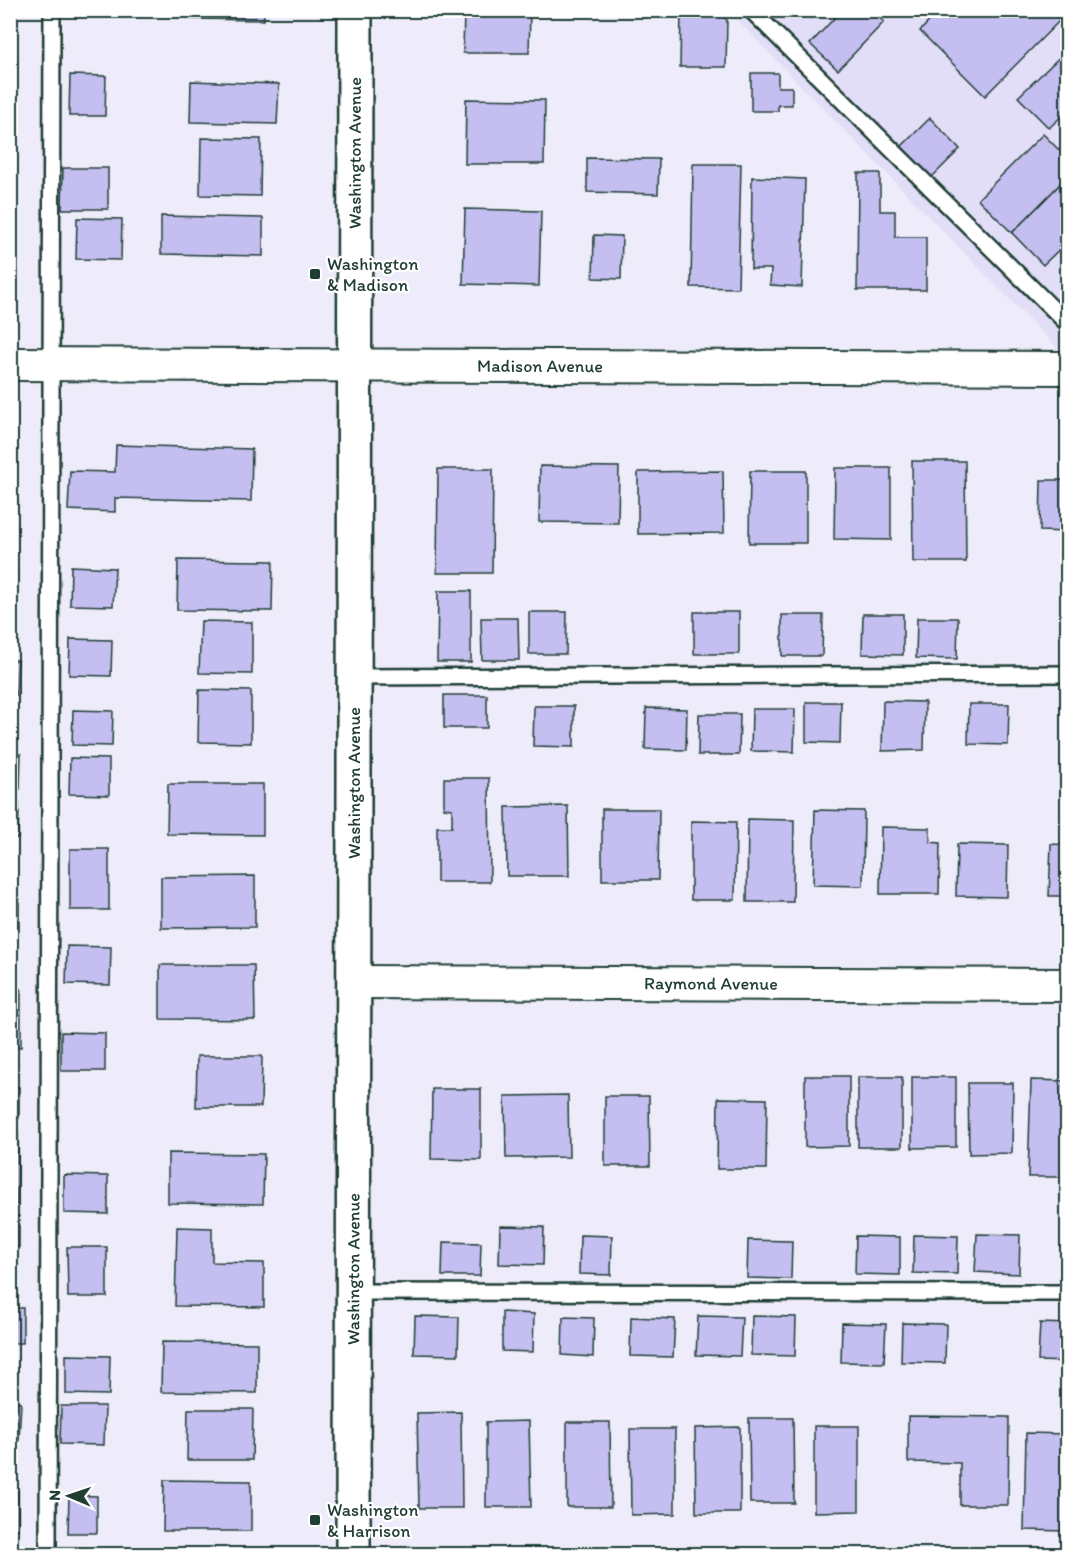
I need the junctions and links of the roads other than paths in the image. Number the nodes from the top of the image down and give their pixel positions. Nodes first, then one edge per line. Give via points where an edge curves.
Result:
1 (52, 10) edge
2 (355, 10) edge
3 (751, 10) edge
4 (1068, 324) edge
5 (10, 363) edge
6 (52, 364) junction
7 (355, 365) junction
8 (1068, 368) edge
9 (1068, 674) edge
10 (355, 677) junction
11 (354, 982) junction
12 (1068, 986) edge
13 (354, 1292) junction
14 (1068, 1293) edge
15 (48, 1554) edge
16 (353, 1554) edge

1 - 6 lane
2 - 7 street, Washington Avenue
3 - 4 lane
5 - 6 street, Madison Avenue
6 - 7 street, Madison Avenue
6 - 15 lane
7 - 8 street, Madison Avenue
7 - 10 street, Washington Avenue
9 - 10 lane
10 - 11 street, Washington Avenue
11 - 12 street, Raymond Avenue
11 - 13 street, Washington Avenue
13 - 14 lane
13 - 16 street, Washington Avenue

